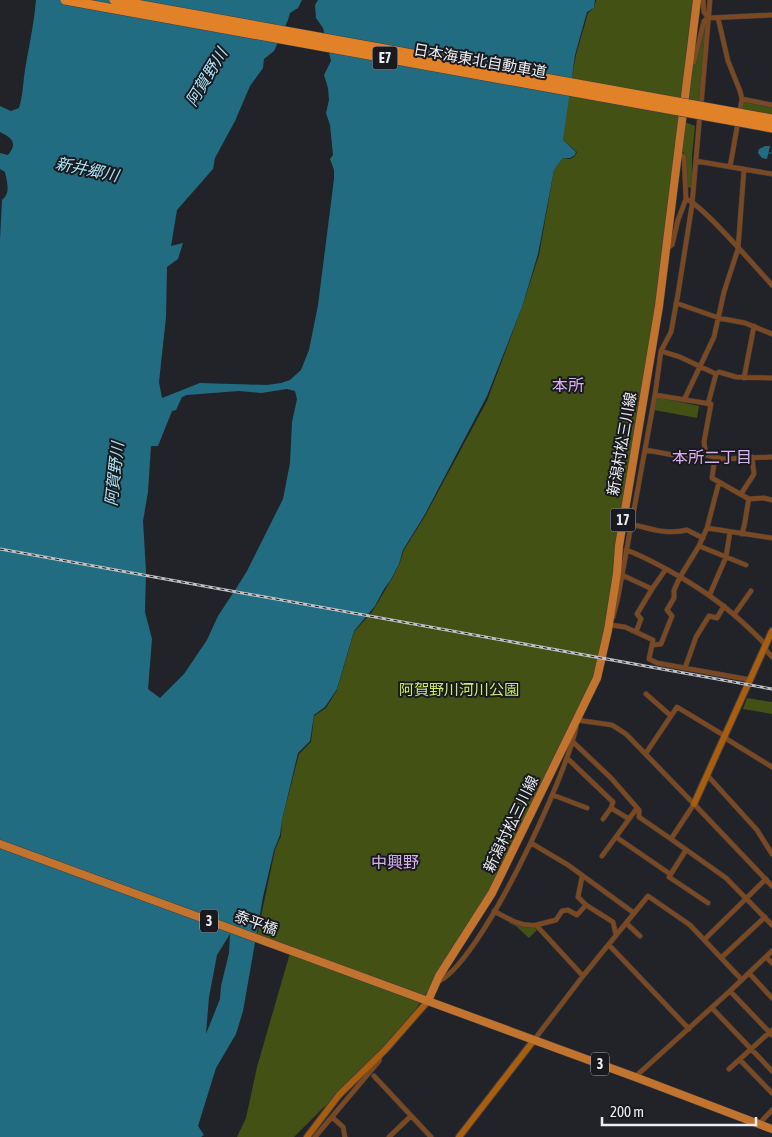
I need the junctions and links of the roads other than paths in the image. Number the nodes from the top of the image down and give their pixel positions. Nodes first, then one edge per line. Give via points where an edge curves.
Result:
1 (64, 0) edge
2 (114, 0) edge
3 (697, 0) edge
4 (704, 0) edge
5 (710, 0) edge
6 (772, 15) edge
7 (708, 18) junction
8 (718, 18) junction
9 (689, 65) junction
10 (742, 99) junction
11 (772, 104) edge
12 (772, 119) edge
13 (772, 128) edge
14 (678, 153) junction
15 (696, 161) junction
16 (730, 167) junction
17 (744, 169) junction
18 (772, 174) edge
19 (686, 199) junction
20 (692, 201) junction
21 (666, 249) junction
22 (738, 249) junction
23 (772, 285) edge
24 (676, 303) junction
25 (719, 318) junction
26 (754, 326) junction
27 (772, 334) edge
28 (661, 352) junction
29 (701, 367) junction
30 (716, 374) junction
31 (744, 378) junction
32 (772, 378) edge
33 (655, 395) junction
34 (684, 400) junction
35 (708, 404) junction
36 (646, 450) junction
37 (706, 455) junction
38 (715, 457) junction
39 (752, 457) junction
40 (772, 457) edge
41 (719, 482) junction
42 (741, 494) junction
43 (749, 499) junction
44 (772, 500) edge
45 (631, 524) junction
46 (707, 528) junction
47 (730, 532) junction
48 (742, 534) junction
49 (703, 538) junction
50 (772, 538) edge
51 (699, 546) junction
52 (626, 550) junction
53 (726, 557) junction
54 (746, 565) dead end
55 (666, 569) junction
56 (622, 575) junction
57 (680, 577) junction
58 (652, 589) junction
59 (751, 591) dead end
60 (710, 594) junction
61 (724, 606) junction
62 (734, 615) junction
63 (609, 627) junction
64 (772, 631) edge
65 (636, 632) junction
66 (653, 645) junction
67 (765, 647) junction
68 (772, 657) edge
69 (685, 668) junction
70 (751, 680) junction
71 (646, 694) dead end
72 (670, 715) junction
73 (578, 718) junction
74 (725, 737) junction
75 (573, 742) junction
76 (646, 753) junction
77 (567, 758) junction
78 (772, 767) edge
79 (708, 775) junction
80 (553, 795) junction
81 (694, 804) junction
82 (587, 808) dead end
83 (611, 808) junction
84 (637, 808) junction
85 (603, 819) dead end
86 (629, 819) junction
87 (616, 837) junction
88 (671, 840) junction
89 (531, 843) junction
90 (0, 844) edge
91 (686, 850) junction
92 (772, 854) edge
93 (602, 856) dead end
94 (670, 874) junction
95 (582, 877) junction
96 (766, 879) junction
97 (772, 886) edge
98 (747, 899) junction
99 (708, 903) dead end
100 (586, 905) junction
101 (494, 911) junction
102 (634, 913) junction
103 (765, 917) junction
104 (626, 923) junction
105 (536, 925) junction
106 (772, 926) edge
107 (616, 935) junction
108 (640, 936) dead end
109 (704, 940) junction
110 (609, 945) junction
111 (772, 951) edge
112 (766, 957) junction
113 (721, 958) junction
114 (772, 963) edge
115 (749, 974) junction
116 (583, 976) junction
117 (742, 980) junction
118 (437, 982) junction
119 (730, 991) junction
120 (772, 998) edge
121 (428, 1000) junction
122 (712, 1008) junction
123 (689, 1029) junction
124 (771, 1032) edge
125 (534, 1040) junction
126 (751, 1049) junction
127 (381, 1054) junction
128 (740, 1060) junction
129 (730, 1069) dead end
130 (772, 1071) edge
131 (374, 1076) dead end
132 (636, 1077) junction
133 (772, 1094) edge
134 (772, 1110) edge
135 (411, 1116) junction
136 (332, 1117) junction
137 (759, 1124) junction
138 (772, 1129) edge
139 (307, 1137) edge
140 (315, 1137) edge
141 (345, 1137) edge
142 (390, 1137) edge
143 (431, 1137) edge
144 (459, 1137) edge

1 - 13 highway, 日本海東北自動車道 / E7, bridge
2 - 12 highway, 日本海東北自動車道 / E7, bridge
3 - 9 main road, 新潟村松三川線 / 17
4 - 7 street via 704,12
5 - 7 street
6 - 8 street
7 - 8 street
7 - 9 street via 704,22 694,62
7 - 15 street
8 - 10 street via 728,61
9 - 14 main road, 新潟村松三川線 / 17
10 - 11 street
10 - 16 street
14 - 19 street via 684,157
14 - 21 main road, 新潟村松三川線 / 17
15 - 16 street
15 - 20 street
16 - 17 street
17 - 18 street
17 - 22 street
19 - 20 street
19 - 21 street via 672,245
20 - 22 street
20 - 24 street
21 - 63 main road, 新潟村松三川線 / 17
22 - 23 street
22 - 25 street
24 - 25 street
24 - 28 street via 671,332
25 - 26 street
25 - 29 street
26 - 27 street
26 - 31 street
28 - 29 street
28 - 33 street
29 - 30 street
29 - 34 street
30 - 31 street
30 - 35 street
31 - 32 street
33 - 34 street
33 - 36 street
34 - 35 street
35 - 37 street via 704,442
36 - 37 street via 689,458
36 - 45 street
37 - 38 street
38 - 39 street
38 - 41 street via 712,478
39 - 40 street
39 - 42 street via 754,474
41 - 42 street
41 - 46 street
42 - 43 street
43 - 44 street
43 - 48 street
45 - 49 street via 664,532 687,530
45 - 52 street
46 - 47 street
46 - 49 street
47 - 48 street
47 - 53 street
48 - 50 street
49 - 51 street
51 - 53 street
51 - 57 street
52 - 55 street
52 - 56 street
53 - 54 street
53 - 60 street
55 - 57 street
55 - 58 street
56 - 58 street
56 - 63 street
57 - 60 street
57 - 66 street via 667,610 672,616 669,626 661,644
58 - 65 street via 637,614 641,619
59 - 62 street
60 - 61 street
61 - 62 street
61 - 69 street via 717,618 709,616 696,637
62 - 67 street
63 - 65 street via 625,627
63 - 73 main road, 新潟村松三川線 / 17 via 597,678
64 - 67 street
65 - 66 street via 653,640
66 - 69 street via 649,659
67 - 68 street
67 - 70 street
69 - 70 street
70 - 74 street
71 - 72 street
72 - 74 street via 677,707
72 - 76 street
73 - 75 street
73 - 76 street via 620,729
73 - 118 main road, 新潟村松三川線 / 17 via 492,893
74 - 78 street
74 - 79 street
75 - 77 street
75 - 84 street
76 - 81 street
77 - 80 street
77 - 83 street via 613,802
79 - 81 street
79 - 92 street via 757,830
80 - 82 street
80 - 89 street
81 - 88 street
81 - 96 street
83 - 85 street
83 - 86 street
84 - 86 street
84 - 88 street via 639,817
86 - 87 street
87 - 93 street
87 - 94 street
88 - 91 street
89 - 95 street
89 - 101 street
90 - 121 main road, 泰平橋 / 3
91 - 94 street
91 - 98 street via 726,878
94 - 99 street
95 - 100 street via 578,897
95 - 102 street
96 - 97 street
96 - 98 street
98 - 103 street
98 - 109 street
100 - 105 street via 578,914 562,911 556,920
100 - 107 street via 613,922
101 - 105 street via 527,926
101 - 118 street via 457,967
102 - 104 street
102 - 109 street via 648,896 684,920
103 - 106 street
103 - 113 street
104 - 107 street
104 - 108 street
105 - 116 street
107 - 110 street
109 - 113 street
110 - 116 street
110 - 123 street
111 - 112 street
112 - 114 street
112 - 115 street
113 - 117 street
115 - 117 street
115 - 120 street
116 - 125 street
117 - 119 street
118 - 121 main road, 新潟村松三川線 / 17
119 - 122 street
119 - 124 street
121 - 125 main road, 3
121 - 127 street
122 - 123 street
122 - 126 street
123 - 132 street
124 - 126 street
125 - 132 main road, 3
125 - 144 street
126 - 128 street
126 - 130 street
127 - 136 street
127 - 139 street via 339,1095
128 - 129 street
128 - 133 street
131 - 135 street
132 - 137 main road, 3
134 - 137 street
135 - 142 street
135 - 143 street
136 - 140 street
136 - 141 street via 343,1127
137 - 138 main road, 3

